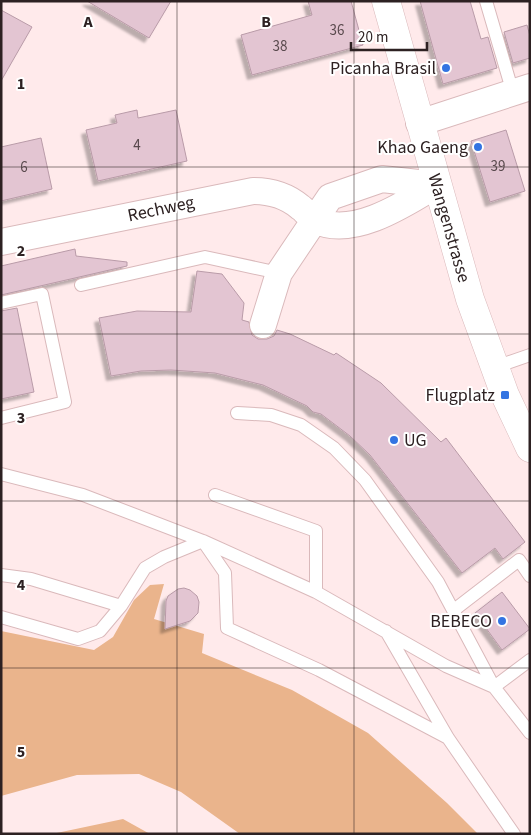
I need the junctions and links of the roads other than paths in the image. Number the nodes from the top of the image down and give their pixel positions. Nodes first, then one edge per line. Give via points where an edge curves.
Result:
1 (386, 1) edge
2 (486, 1) edge
3 (521, 90) edge
4 (419, 123) junction
5 (436, 185) junction
6 (315, 220) junction
7 (1, 242) edge
8 (279, 273) junction
9 (81, 285) dead end
10 (1, 302) edge
11 (263, 325) dead end
12 (530, 354) edge
13 (495, 367) junction
14 (237, 414) dead end
15 (1, 418) edge
16 (530, 448) edge
17 (1, 474) edge
18 (215, 495) dead end
19 (203, 541) junction
20 (1, 575) edge
21 (530, 576) edge
22 (316, 592) junction
23 (121, 606) junction
24 (454, 610) junction
25 (1, 617) edge
26 (386, 631) junction
27 (530, 660) edge
28 (494, 687) junction
29 (530, 733) edge
30 (448, 738) junction
31 (514, 834) edge

1 - 4 main road, Wangenstrasse
2 - 3 lane
3 - 4 street
4 - 5 main road, Wangenstrasse
5 - 6 street, Rechweg via 391,213 342,226
5 - 6 street via 382,179 330,197
5 - 13 main road, Wangenstrasse via 470,299
6 - 7 street, Rechweg via 291,200 272,193 253,192
6 - 8 street
8 - 9 lane via 205,258
8 - 11 street
10 - 15 lane via 42,294 65,402
12 - 13 lane
13 - 16 main road, Wangenstrasse
14 - 24 lane via 271,415 301,424 334,448 365,480 438,582
17 - 19 lane via 83,496
18 - 22 lane via 316,531
19 - 22 lane
19 - 23 lane via 145,568
19 - 30 lane via 225,573 227,628 318,670
20 - 23 lane via 30,579
21 - 24 lane via 519,560
22 - 26 lane
23 - 25 lane via 100,631 78,639
24 - 28 lane
26 - 28 lane via 446,666
26 - 30 lane
27 - 28 lane
28 - 29 lane
30 - 31 lane

